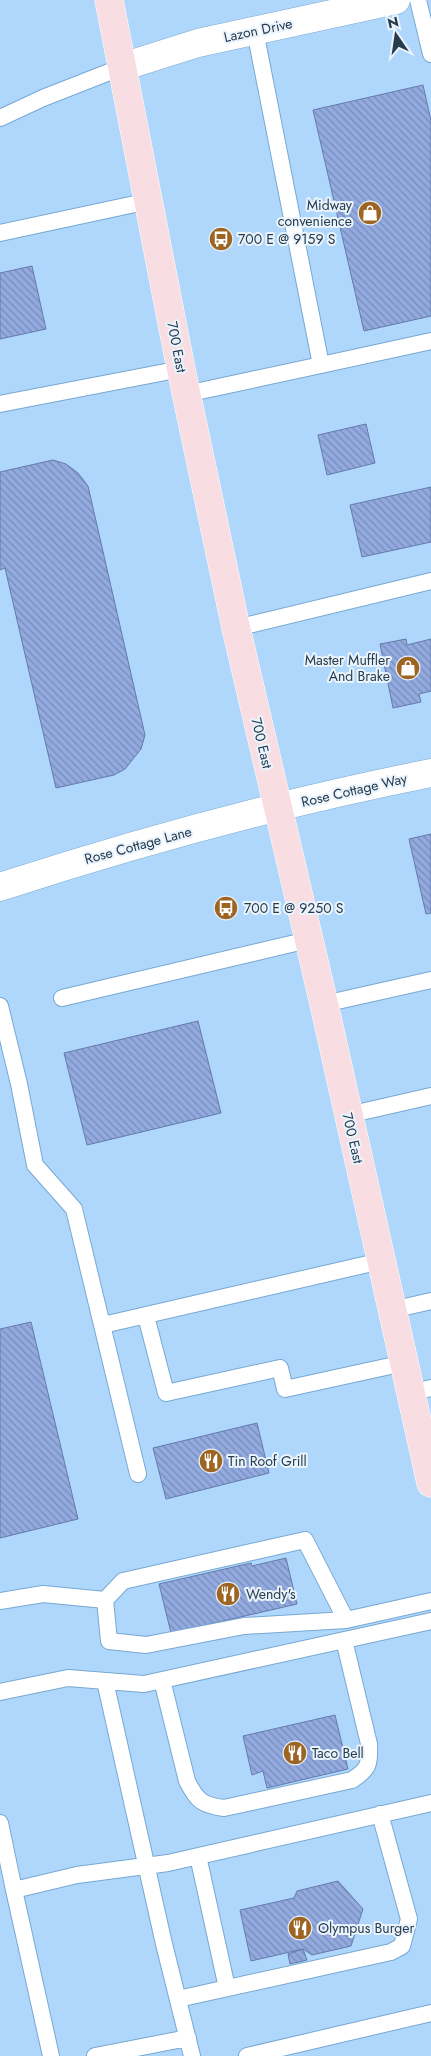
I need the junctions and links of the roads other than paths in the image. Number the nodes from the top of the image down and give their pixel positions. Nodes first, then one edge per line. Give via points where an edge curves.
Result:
1 (109, 0) edge
2 (396, 0) edge
3 (418, 0) edge
4 (255, 31) junction
5 (431, 54) edge
6 (122, 68) junction
7 (0, 118) edge
8 (149, 201) junction
9 (0, 234) edge
10 (431, 341) edge
11 (320, 365) junction
12 (183, 381) junction
13 (0, 404) edge
14 (431, 581) edge
15 (236, 628) junction
16 (431, 773) edge
17 (277, 808) junction
18 (0, 887) edge
19 (308, 940) junction
20 (431, 980) edge
21 (62, 998) dead end
22 (324, 1004) junction
23 (0, 1006) edge
24 (431, 1096) edge
25 (348, 1115) junction
26 (381, 1261) junction
27 (431, 1301) edge
28 (392, 1310) junction
29 (146, 1316) junction
30 (102, 1325) junction
31 (404, 1363) junction
32 (421, 1391) edge
33 (138, 1474) dead end
34 (431, 1483) edge
35 (105, 1600) junction
36 (0, 1601) edge
37 (431, 1601) edge
38 (346, 1620) junction
39 (431, 1620) edge
40 (344, 1640) junction
41 (162, 1680) junction
42 (105, 1681) junction
43 (0, 1692) edge
44 (431, 1802) edge
45 (380, 1814) junction
46 (0, 1823) edge
47 (198, 1856) junction
48 (147, 1866) junction
49 (14, 1890) junction
50 (227, 1988) junction
51 (178, 1999) junction
52 (431, 2016) edge
53 (188, 2038) junction
54 (51, 2056) edge
55 (95, 2056) edge
56 (192, 2056) edge
57 (247, 2056) edge

1 - 6 main road, 700 East
2 - 4 street, Lazon Drive
3 - 5 lane
4 - 6 street, Lazon Drive via 198,43
4 - 11 lane
6 - 7 lane
6 - 8 main road, 700 East
8 - 9 lane
8 - 12 main road, 700 East
10 - 11 lane
11 - 12 lane
12 - 13 lane
12 - 15 main road, 700 East
14 - 15 lane
15 - 17 main road, 700 East
16 - 17 street, Rose Cottage Way
17 - 18 street, Rose Cottage Lane via 118,849
17 - 19 main road, 700 East
19 - 21 lane
19 - 22 main road, 700 East
20 - 22 lane
22 - 25 main road, 700 East
23 - 30 lane via 20,1084 35,1165 74,1208
24 - 25 lane
25 - 26 main road, 700 East
26 - 28 main road, 700 East
26 - 29 lane
27 - 28 lane
28 - 31 main road, 700 East
29 - 30 lane
29 - 31 lane via 166,1393 280,1368 285,1389
30 - 33 lane
31 - 32 main road, 700 East
32 - 34 main road, 700 East
35 - 36 lane via 44,1594
35 - 38 lane via 109,1642 146,1645 244,1626
35 - 38 lane via 123,1581 305,1540
37 - 38 lane
39 - 40 lane
40 - 41 lane
40 - 41 lane via 369,1744 370,1761 364,1773 352,1780 224,1808 207,1806 194,1795 187,1781
41 - 42 lane via 144,1684
42 - 43 lane via 68,1678
42 - 48 lane
44 - 45 lane
45 - 47 lane
45 - 50 lane via 409,1919 402,1946 391,1952
46 - 49 lane
47 - 48 lane
47 - 50 lane
48 - 49 lane via 77,1875
48 - 51 lane
49 - 54 lane
50 - 51 lane
51 - 53 lane
52 - 57 lane
53 - 55 lane
53 - 56 lane

